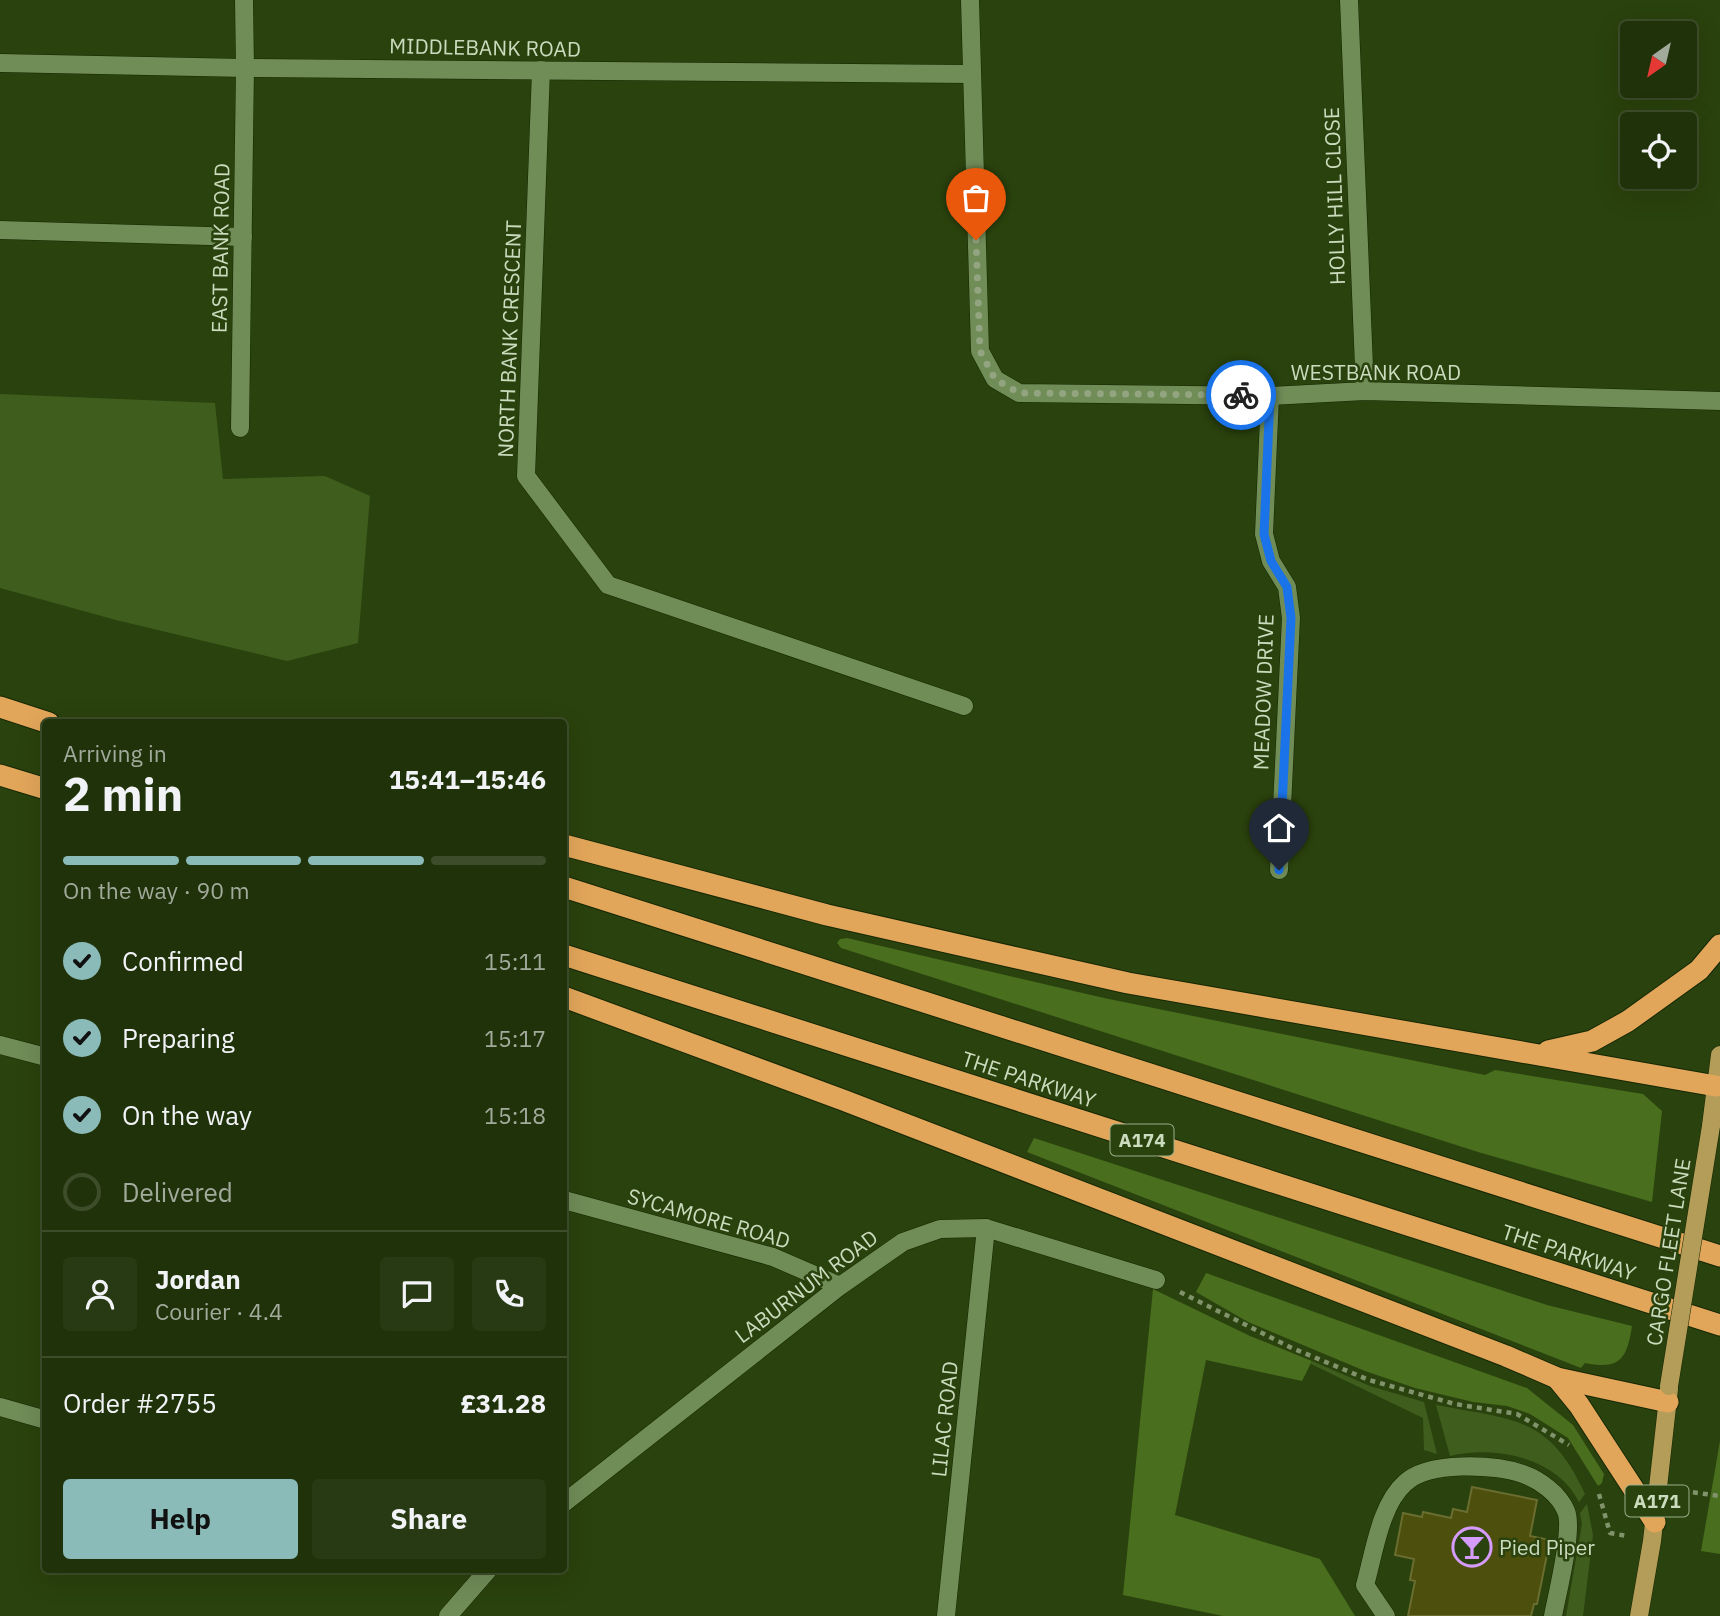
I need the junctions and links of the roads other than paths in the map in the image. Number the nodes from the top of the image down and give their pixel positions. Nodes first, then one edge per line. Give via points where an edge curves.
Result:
1 (244, 0) edge
2 (970, 0) edge
3 (1349, 0) edge
4 (0, 63) edge
5 (245, 68) junction
6 (541, 70) junction
7 (970, 74) junction
8 (0, 230) edge
9 (243, 237) junction
10 (1365, 391) junction
11 (1270, 396) junction
12 (1720, 401) edge
13 (240, 428) dead end
14 (964, 706) dead end
15 (0, 707) edge
16 (42, 721) edge
17 (0, 775) edge
18 (42, 788) edge
19 (567, 846) edge
20 (1279, 870) dead end
21 (567, 888) edge
22 (1720, 945) edge
23 (567, 956) edge
24 (567, 998) edge
25 (0, 1045) edge
26 (1535, 1054) junction
27 (1720, 1055) edge
28 (42, 1057) edge
29 (1718, 1086) edge
30 (567, 1201) edge
31 (986, 1228) junction
32 (1720, 1256) edge
33 (1156, 1280) road end
34 (840, 1286) junction
35 (1720, 1325) edge
36 (1557, 1378) junction
37 (1668, 1394) junction
38 (0, 1408) edge
39 (42, 1419) edge
40 (567, 1501) edge
41 (1653, 1532) junction
42 (485, 1573) edge
43 (448, 1616) edge
44 (946, 1616) edge
45 (1386, 1616) edge
46 (1553, 1616) edge
47 (1639, 1616) edge

1 - 5 street, EAST BANK ROAD
2 - 7 street
3 - 10 street, HOLLY HILL CLOSE
4 - 5 street, MIDDLEBANK ROAD
5 - 6 street, MIDDLEBANK ROAD
5 - 9 street, EAST BANK ROAD
6 - 7 street, MIDDLEBANK ROAD
6 - 14 street, NORTH BANK CRESCENT via 527,476 608,585
7 - 11 street, WESTBANK ROAD via 980,351 995,379 1019,393
8 - 9 street
9 - 13 street, EAST BANK ROAD
10 - 11 street, WESTBANK ROAD
10 - 12 street, WESTBANK ROAD
11 - 20 street, MEADOW DRIVE via 1264,534 1271,561 1287,587 1291,618
15 - 16 highway
17 - 18 highway
19 - 26 highway via 827,915 1128,983
21 - 32 highway, THE PARKWAY
22 - 26 highway via 1699,970 1628,1021 1592,1041
23 - 35 highway, THE PARKWAY / A174
24 - 36 highway via 843,1100
25 - 28 street
26 - 29 highway
27 - 29 main road, A171
29 - 37 main road, CARGO FLEET LANE / A171, bridge
30 - 34 street, SYCAMORE ROAD via 774,1257
31 - 33 street, LABURNUM ROAD
31 - 34 street, LABURNUM ROAD via 940,1229 903,1242
31 - 44 street, LILAC ROAD
34 - 40 street, LABURNUM ROAD
36 - 37 highway
36 - 41 highway via 1579,1405
37 - 41 main road, A171
38 - 39 street
41 - 47 main road, A171
42 - 43 street
45 - 46 street via 1365,1585 1390,1500 1407,1480 1437,1468 1468,1466 1523,1474 1551,1490 1567,1512

